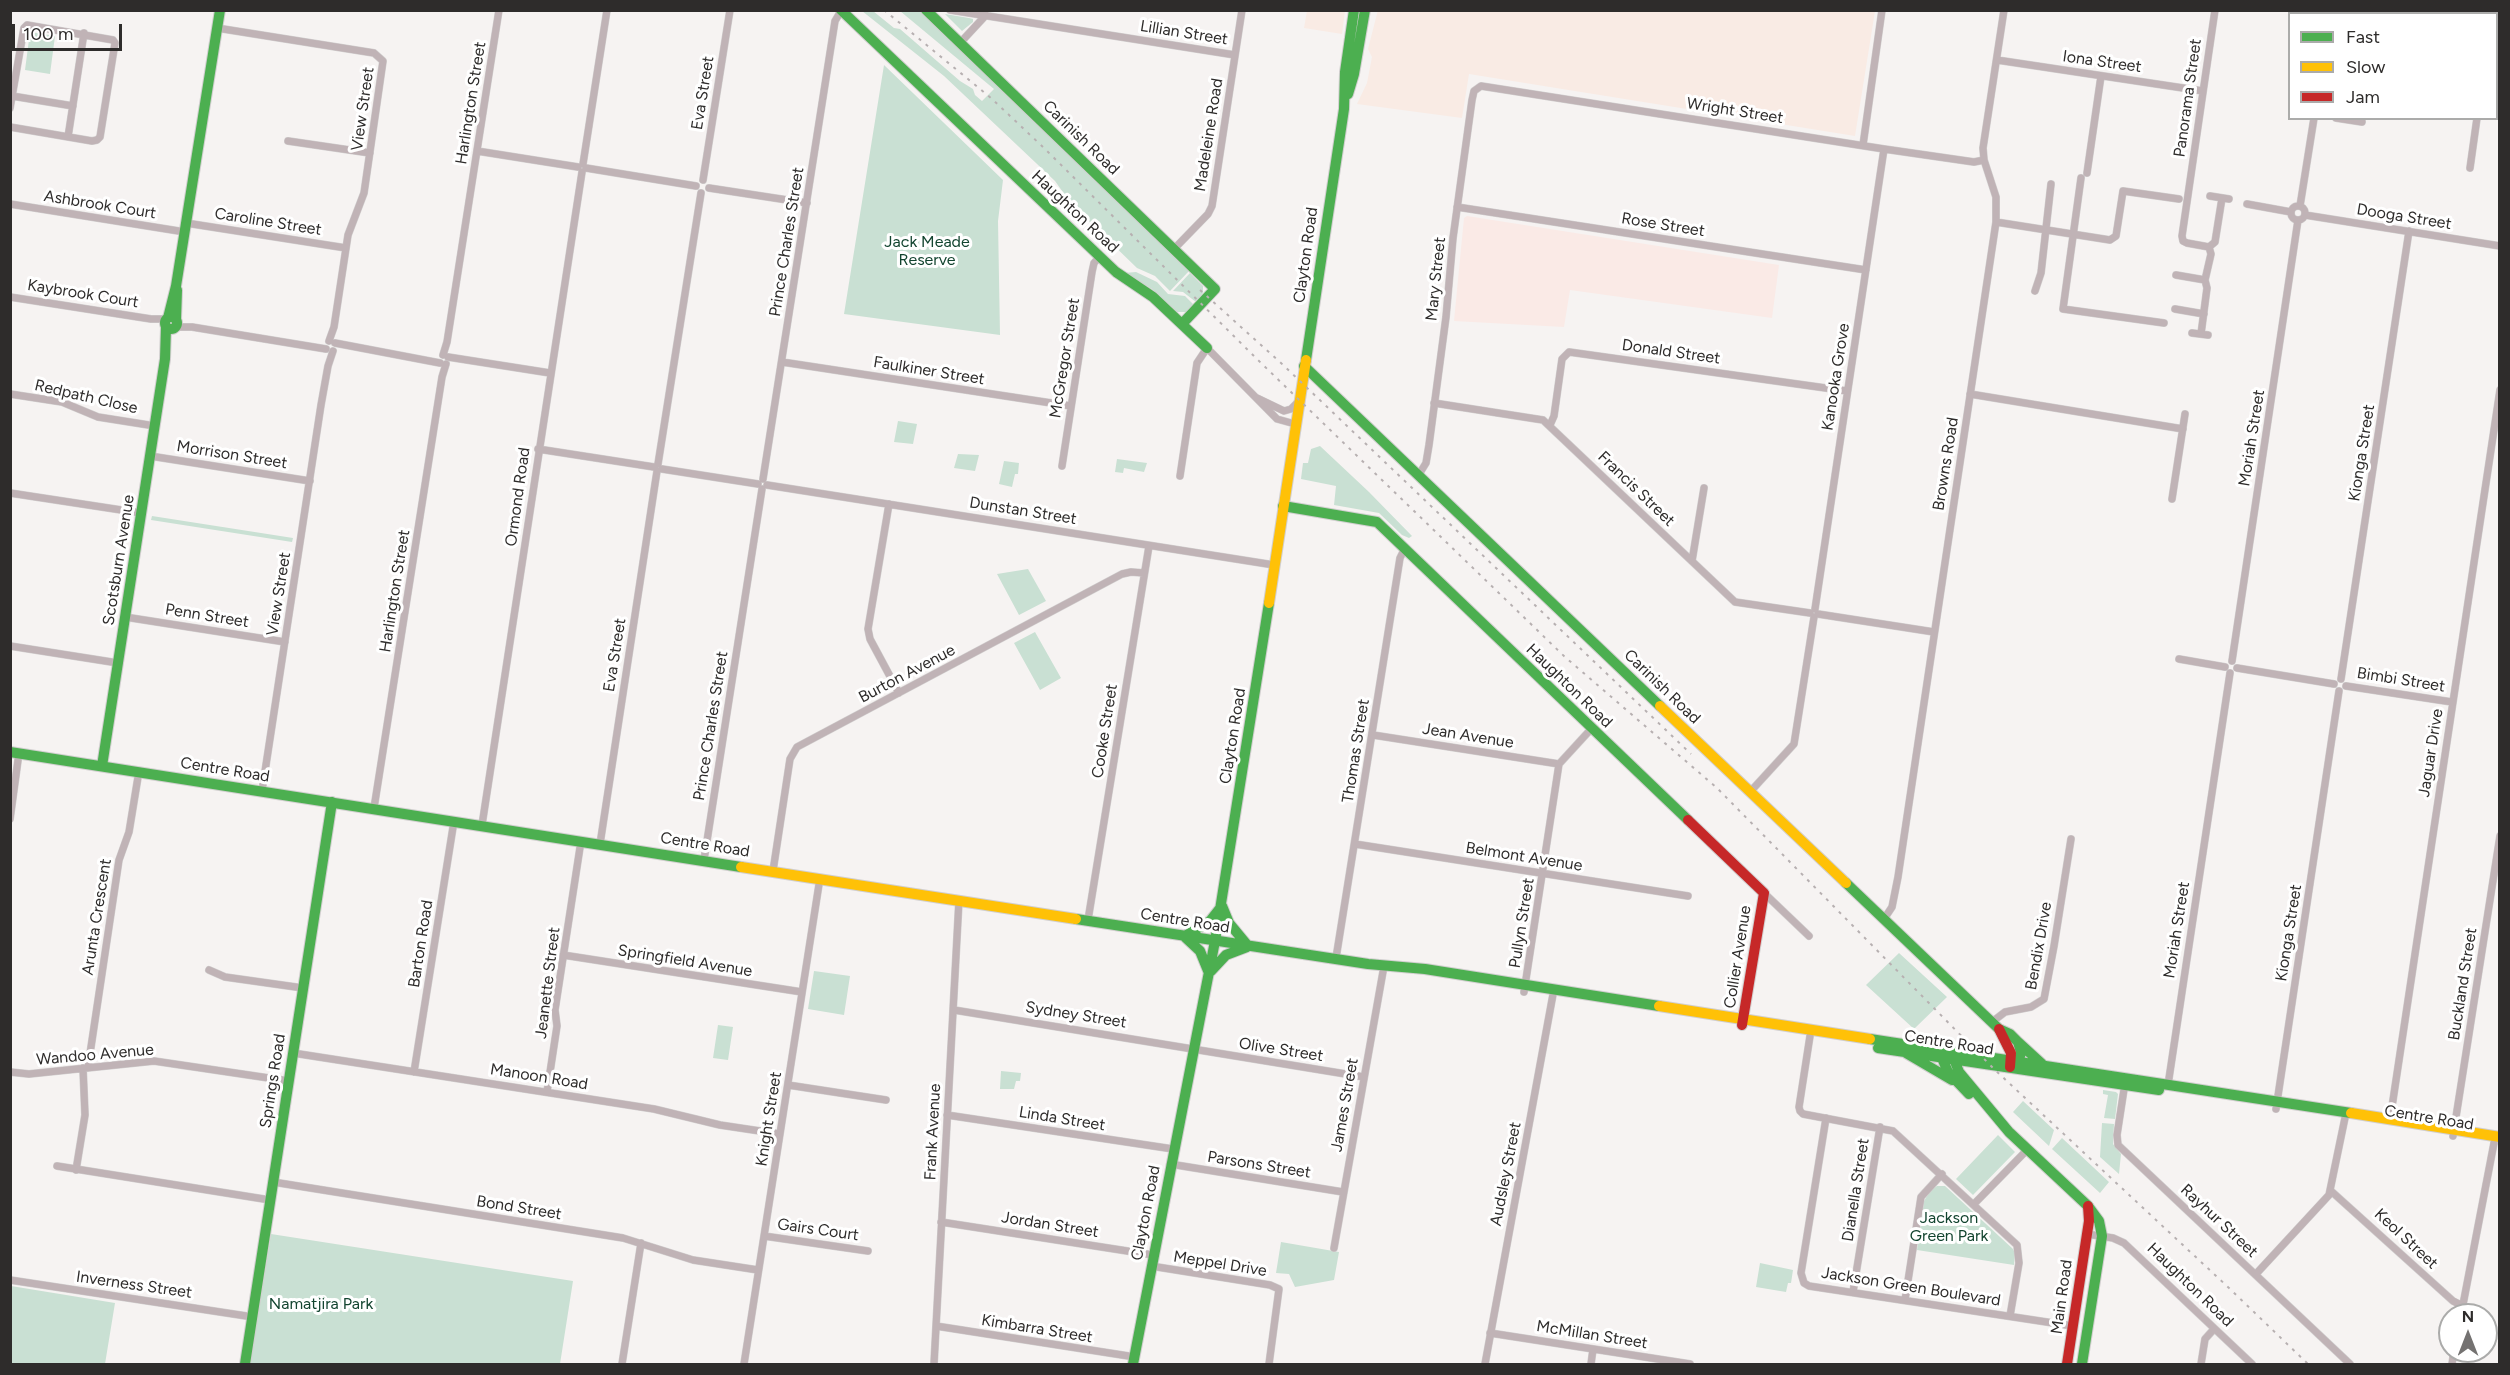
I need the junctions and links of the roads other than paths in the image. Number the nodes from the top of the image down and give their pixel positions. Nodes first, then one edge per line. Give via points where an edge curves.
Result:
1 (220, 10) edge
2 (499, 10) edge
3 (607, 10) edge
4 (730, 10) edge
5 (926, 10) edge
6 (950, 10) edge
7 (1242, 10) edge
8 (1354, 10) edge
9 (1365, 10) edge
10 (1882, 10) edge
11 (2004, 10) edge
12 (2215, 10) edge
13 (841, 11) edge
14 (986, 15) junction
15 (217, 28) junction
16 (84, 33) junction
17 (960, 43) junction
18 (1234, 55) junction
19 (14, 59) edge
20 (1997, 60) junction
21 (2101, 76) junction
22 (1481, 87) joint
23 (2203, 91) junction
24 (12, 96) junction
25 (73, 106) junction
26 (10, 108) edge
27 (1344, 109) junction
28 (2314, 120) edge
29 (2349, 120) edge
30 (2478, 120) edge
31 (2362, 122) dead end
32 (10, 127) edge
33 (68, 138) junction
34 (288, 141) dead end
35 (1863, 145) junction
36 (1884, 149) junction
37 (477, 151) junction
38 (370, 153) junction
39 (1984, 160) junction
40 (582, 168) junction
41 (2470, 168) dead end
42 (703, 180) junction
43 (2051, 184) dead end
44 (696, 186) junction
45 (709, 188) junction
46 (701, 193) junction
47 (2210, 196) dead end
48 (2179, 198) dead end
49 (807, 203) junction
50 (10, 204) edge
51 (2247, 204) dead end
52 (2300, 206) junction
53 (1457, 207) junction
54 (2291, 212) junction
55 (2305, 215) junction
56 (2298, 220) junction
57 (1996, 222) junction
58 (186, 228) junction
59 (2046, 230) junction
60 (2409, 231) junction
61 (2074, 234) junction
62 (2499, 246) edge
63 (2209, 247) junction
64 (346, 248) junction
65 (1174, 249) junction
66 (1100, 256) junction
67 (1866, 270) junction
68 (2176, 276) dead end
69 (2205, 280) junction
70 (2035, 291) dead end
71 (10, 297) edge
72 (2175, 309) dead end
73 (2204, 314) junction
74 (171, 323) junction
75 (2164, 323) dead end
76 (1182, 324) junction
77 (2192, 333) dead end
78 (331, 346) junction
79 (1207, 348) junction
80 (444, 360) junction
81 (782, 362) junction
82 (1304, 366) junction
83 (550, 373) junction
84 (2499, 390) edge
85 (1847, 391) junction
86 (10, 394) edge
87 (1970, 394) junction
88 (1257, 398) junction
89 (1299, 399) junction
90 (1434, 403) junction
91 (1071, 406) junction
92 (2186, 414) dead end
93 (1295, 424) junction
94 (1550, 425) junction
95 (155, 426) junction
96 (2184, 429) junction
97 (538, 450) junction
98 (150, 456) junction
99 (1062, 466) dead end
100 (658, 468) junction
101 (1180, 476) dead end
102 (1418, 476) junction
103 (310, 481) junction
104 (762, 484) junction
105 (1704, 488) dead end
106 (10, 493) edge
107 (2172, 499) dead end
108 (889, 504) junction
109 (1283, 506) junction
110 (141, 513) junction
111 (1149, 546) junction
112 (1404, 550) junction
113 (1692, 561) junction
114 (1274, 565) junction
115 (1144, 573) junction
116 (1815, 613) junction
117 (125, 617) junction
118 (1934, 632) junction
119 (285, 642) junction
120 (10, 646) edge
121 (2179, 659) dead end
122 (2232, 661) junction
123 (118, 663) junction
124 (2237, 668) junction
125 (2228, 670) junction
126 (2344, 682) junction
127 (2334, 684) junction
128 (2339, 691) junction
129 (899, 693) junction
130 (2452, 702) junction
131 (1592, 728) junction
132 (1372, 735) junction
133 (15, 752) edge
134 (1559, 764) junction
135 (102, 766) junction
136 (139, 771) junction
137 (262, 791) junction
138 (1750, 792) junction
139 (332, 802) junction
140 (374, 808) junction
141 (10, 819) edge
142 (454, 820) junction
143 (482, 825) junction
144 (2499, 836) edge
145 (2070, 839) dead end
146 (581, 841) junction
147 (600, 844) junction
148 (1355, 844) junction
149 (704, 860) junction
150 (773, 871) junction
151 (1543, 873) junction
152 (820, 878) junction
153 (1764, 893) junction
154 (1688, 896) dead end
155 (959, 900) junction
156 (1222, 906) junction
157 (1884, 919) junction
158 (1088, 920) junction
159 (1185, 936) junction
160 (1809, 936) dead end
161 (1215, 941) junction
162 (1248, 946) junction
163 (563, 955) junction
164 (1336, 958) junction
165 (1390, 967) junction
166 (210, 970) dead end
167 (1209, 974) junction
168 (303, 988) junction
169 (1525, 988) junction
170 (802, 992) junction
171 (1553, 993) junction
172 (954, 1010) junction
173 (1743, 1022) junction
174 (1998, 1029) junction
175 (1810, 1036) junction
176 (2018, 1042) junction
177 (1193, 1048) junction
178 (1903, 1052) junction
179 (293, 1053) junction
180 (1947, 1055) junction
181 (1997, 1057) junction
182 (1974, 1063) junction
183 (2014, 1064) junction
184 (2042, 1064) junction
185 (85, 1068) junction
186 (10, 1072) edge
187 (414, 1072) junction
188 (1364, 1077) junction
189 (289, 1081) junction
190 (2126, 1082) junction
191 (788, 1084) junction
192 (1964, 1084) junction
193 (2168, 1084) junction
194 (547, 1092) junction
195 (886, 1100) dead end
196 (2277, 1105) junction
197 (947, 1115) junction
198 (2345, 1116) junction
199 (1826, 1119) junction
200 (2390, 1120) junction
201 (1880, 1127) junction
202 (2453, 1133) junction
203 (780, 1134) junction
204 (2498, 1141) edge
205 (1173, 1149) junction
206 (2028, 1149) junction
207 (1170, 1164) junction
208 (57, 1166) dead end
209 (76, 1170) junction
210 (1942, 1174) junction
211 (273, 1182) junction
212 (2331, 1191) junction
213 (1343, 1192) junction
214 (270, 1200) junction
215 (1974, 1204) junction
216 (2088, 1206) junction
217 (942, 1222) junction
218 (2086, 1234) junction
219 (764, 1236) junction
220 (2102, 1236) junction
221 (640, 1243) junction
222 (1334, 1248) dead end
223 (868, 1251) dead end
224 (1152, 1261) junction
225 (758, 1270) junction
226 (2256, 1274) junction
227 (10, 1280) edge
228 (1853, 1292) junction
229 (1905, 1300) junction
230 (2457, 1303) edge
231 (2464, 1303) edge
232 (2010, 1316) junction
233 (253, 1317) junction
234 (936, 1326) junction
235 (2073, 1326) junction
236 (2214, 1329) junction
237 (1490, 1333) junction
238 (1593, 1349) junction
239 (1134, 1361) edge
240 (245, 1365) edge
241 (622, 1365) edge
242 (744, 1365) edge
243 (934, 1365) edge
244 (1269, 1365) edge
245 (1485, 1365) edge
246 (1591, 1365) edge
247 (1690, 1365) edge
248 (2067, 1365) edge
249 (2082, 1365) edge
250 (2201, 1365) edge
251 (2252, 1365) edge
252 (2349, 1365) edge

1 - 15 main road, Scotsburn Avenue
2 - 37 street, Harlington Street
3 - 40 street, Ormond Road
4 - 42 street, Eva Street
5 - 17 main road, Carinish Road
6 - 14 street, Lillian Street
7 - 18 street, Madeleine Road
8 - 27 main road, Clayton Road
9 - 27 main road, Clayton Road
10 - 35 street
11 - 20 street, Browns Road
12 - 23 street, Panorama Street
13 - 49 street, Prince Charles Street via 835,21
13 - 66 main road, Haughton Road
14 - 17 street
14 - 18 street, Lillian Street
15 - 38 street, View Street via 380,56 384,66
15 - 58 main road, Scotsburn Avenue
16 - 19 street via 27,25
16 - 25 street
16 - 33 street via 110,37 115,46 100,136 92,141
17 - 65 main road, Carinish Road
18 - 65 street, Madeleine Road via 1212,206
19 - 24 street
20 - 21 street, Iona Street
20 - 39 street, Browns Road
21 - 23 street, Iona Street
21 - 61 street
22 - 35 street, Wright Street
22 - 53 street, Mary Street via 1474,91 1472,100
23 - 63 street, Panorama Street via 2183,241
24 - 25 street
24 - 26 street
25 - 33 street
27 - 82 main road, Clayton Road
28 - 52 street
29 - 31 street
30 - 41 street
32 - 33 street
34 - 38 street
35 - 36 street, Wright Street
36 - 39 street, Wright Street via 1974,162
36 - 67 street, Kanooka Grove
37 - 40 street
37 - 80 street, Harlington Street
38 - 64 street, View Street via 363,198
39 - 57 street, Browns Road via 1996,197
40 - 44 street
40 - 83 street, Ormond Road
42 - 44 street
42 - 45 street
43 - 59 street
44 - 46 street
45 - 46 street
45 - 49 street
46 - 100 street, Eva Street
47 - 63 street via 2225,198 2215,242
48 - 61 street via 2123,190 2114,239
49 - 81 street, Prince Charles Street
50 - 58 street, Ashbrook Court
51 - 54 street
52 - 54 street
52 - 55 street
53 - 67 street, Rose Street
53 - 90 street, Mary Street
54 - 56 street
55 - 56 street
55 - 60 street, Dooga Street
56 - 122 street, Moriah Street
57 - 59 street
57 - 87 street, Browns Road
58 - 64 street, Caroline Street
58 - 74 main road, Scotsburn Avenue
59 - 61 street
59 - 70 street
60 - 62 street, Dooga Street
60 - 126 street, Kionga Street
61 - 75 street via 2063,309
63 - 69 street
64 - 78 street, View Street
65 - 76 main road, Carinish Road via 1215,289
66 - 76 main road, Haughton Road
66 - 91 street, McGregor Street via 1092,272
67 - 85 street, Kanooka Grove
68 - 69 street
69 - 73 street
71 - 74 street, Kaybrook Court
72 - 73 street
73 - 77 street via 2205,334
74 - 78 street, Kaybrook Court
74 - 95 main road, Scotsburn Avenue
76 - 79 main road, Haughton Road
78 - 80 street
78 - 103 street, View Street
79 - 88 street, Haughton Road
79 - 101 street via 1197,363
80 - 83 street
80 - 140 street, Harlington Street
81 - 91 street, Faulkiner Street
81 - 104 street, Prince Charles Street
82 - 89 main road, Clayton Road
82 - 102 main road, Carinish Road
83 - 97 street, Ormond Road
84 - 130 street, Jaguar Drive
85 - 94 street, Donald Street via 1569,352 1562,359
85 - 116 street, Kanooka Grove
86 - 95 street, Redpath Close via 62,402 98,417
87 - 96 street
87 - 118 street, Browns Road
88 - 89 street via 1284,411 1291,410
88 - 93 street, Haughton Road via 1277,419
89 - 93 main road, Clayton Road
90 - 94 street, Francis Street via 1543,420
90 - 102 street, Mary Street via 1426,463
91 - 99 street, McGregor Street
92 - 96 street
93 - 109 main road, Clayton Road
94 - 113 street, Francis Street
95 - 98 main road, Scotsburn Avenue
96 - 107 street
97 - 100 street, Dunstan Street
97 - 143 street, Ormond Road
98 - 103 street, Morrison Street
98 - 110 main road, Scotsburn Avenue
100 - 104 street, Dunstan Street
100 - 147 street, Eva Street
102 - 138 main road, Carinish Road
103 - 119 street, View Street
104 - 108 street, Dunstan Street
104 - 149 street, Prince Charles Street
105 - 113 street
106 - 110 street
108 - 111 street, Dunstan Street
108 - 129 street via 868,629
109 - 112 main road, Haughton Road via 1369,519 1377,522
109 - 114 main road, Clayton Road
110 - 117 main road, Scotsburn Avenue
111 - 114 street, Dunstan Street
111 - 115 street, Cooke Street
112 - 131 main road, Haughton Road
112 - 132 street, Thomas Street
113 - 116 street, Francis Street via 1735,602
114 - 156 main road, Clayton Road
115 - 129 street, Burton Avenue via 1122,574
115 - 158 street, Cooke Street
116 - 118 street, Francis Street
116 - 138 street, Kanooka Grove via 1794,744
117 - 119 street, Penn Street
117 - 123 main road, Scotsburn Avenue
118 - 157 street, Browns Road via 1898,877 1892,907
119 - 137 street, View Street
120 - 123 street
121 - 125 street
122 - 124 street
122 - 125 street
123 - 135 main road, Scotsburn Avenue
124 - 125 street via 2234,673
124 - 127 street, Bimbi Street
125 - 193 street, Moriah Street
126 - 127 street
126 - 128 street
126 - 130 street, Bimbi Street
127 - 128 street
128 - 196 street, Kionga Street
129 - 150 street, Burton Avenue via 797,747 790,759
130 - 200 street, Jaguar Drive
131 - 134 street
131 - 153 main road, Haughton Road
132 - 134 street, Jean Avenue
132 - 148 street, Thomas Street
133 - 135 main road, Centre Road
133 - 141 street
134 - 151 street, Pullyn Street
135 - 136 main road, Centre Road
136 - 137 main road, Centre Road
136 - 185 street, Arunta Crescent via 129,832 118,860
137 - 139 main road, Centre Road
138 - 157 main road, Carinish Road
139 - 140 main road, Centre Road
139 - 168 main road, Springs Road
140 - 142 main road, Centre Road
142 - 143 main road, Centre Road
142 - 187 street, Barton Road
143 - 146 main road, Centre Road
144 - 202 street, Buckland Street
145 - 174 street, Bendix Drive via 2044,999 2031,1007 2005,1012
146 - 147 main road, Centre Road
146 - 163 street, Jeanette Street
147 - 149 main road, Centre Road
148 - 151 street, Belmont Avenue
148 - 164 street, Thomas Street
149 - 150 main road, Centre Road
150 - 152 main road, Centre Road
151 - 154 street, Belmont Avenue
151 - 169 street, Pullyn Street
152 - 155 main road, Centre Road
152 - 170 street, Knight Street
153 - 160 street, Haughton Road
153 - 173 main road, Collier Avenue
155 - 158 main road, Centre Road
155 - 172 street, Frank Avenue
156 - 159 main road via 1210,921
156 - 161 main road, Clayton Road
156 - 162 main road via 1229,923
157 - 174 main road, Carinish Road
158 - 159 main road, Centre Road
159 - 161 main road, Centre Road
159 - 167 main road via 1200,951
161 - 162 main road, Centre Road
161 - 167 main road, Clayton Road
162 - 164 main road, Centre Road
162 - 167 main road via 1226,955
163 - 170 street, Springfield Avenue
163 - 194 street, Jeanette Street
164 - 165 main road, Centre Road
165 - 169 main road, Centre Road via 1425,969
165 - 188 street, James Street
166 - 168 street via 225,977
167 - 177 main road, Clayton Road
168 - 179 main road, Springs Road
169 - 171 main road, Centre Road
170 - 191 street, Knight Street
171 - 173 main road, Centre Road
171 - 237 street, Audsley Street
172 - 177 street, Sydney Street
172 - 197 street, Frank Avenue
173 - 175 main road, Centre Road
173 - 180 main road, Centre Road
174 - 176 main road, Carinish Road
174 - 181 main road via 2001,1051
174 - 183 main road, Carinish Road
175 - 178 main road, Centre Road
175 - 199 street via 1798,1107 1803,1114
176 - 183 main road
176 - 184 main road, Carinish Road
177 - 188 street, Olive Street
177 - 205 main road, Clayton Road
178 - 180 main road, Centre Road
178 - 192 main road
179 - 187 street, Manoon Road
179 - 189 main road, Springs Road
180 - 181 main road, Centre Road
180 - 182 main road, Centre Road
180 - 192 main road
181 - 183 main road, Centre Road
182 - 183 main road, Centre Road
182 - 192 main road
183 - 184 main road, Centre Road
183 - 190 main road, Centre Road
184 - 190 main road, Centre Road
185 - 186 street, Wandoo Avenue via 29,1074
185 - 189 street, Wandoo Avenue via 154,1061
185 - 209 street, Arunta Crescent via 85,1115
187 - 194 street, Manoon Road
188 - 213 street, James Street
189 - 211 main road, Springs Road
190 - 193 main road, Centre Road
190 - 196 main road, Centre Road
190 - 226 street, Rayhur Street via 2118,1145
191 - 195 street
191 - 203 street, Knight Street
192 - 206 main road
193 - 196 main road, Centre Road
194 - 203 street, Manoon Road
196 - 198 main road, Centre Road
197 - 205 street, Linda Street
197 - 217 street, Frank Avenue
198 - 200 main road, Centre Road
198 - 202 main road, Centre Road
198 - 212 street
199 - 201 street
199 - 228 street, Jackson Green Boulevard via 1802,1278 1809,1286
200 - 202 main road, Centre Road
201 - 210 street via 1893,1131
201 - 228 street, Dianella Street
202 - 204 main road, Centre Road
203 - 219 street, Knight Street
204 - 231 street
205 - 207 main road, Clayton Road
206 - 215 street
206 - 216 main road
207 - 213 street, Parsons Street
207 - 224 main road, Clayton Road
208 - 209 street
209 - 214 street
210 - 215 street
210 - 229 street via 1921,1197
211 - 214 main road, Springs Road
211 - 221 street, Bond Street
212 - 226 street
212 - 230 street, Keol Street
213 - 222 street, James Street
214 - 233 main road, Springs Road
215 - 232 street via 2017,1245 2019,1263
216 - 218 main road
216 - 220 main road via 2099,1221
217 - 224 street, Jordan Street
217 - 234 street, Frank Avenue
218 - 220 street, Haughton Road
218 - 235 main road, Main Road
219 - 223 street, Gairs Court
219 - 225 street, Knight Street
220 - 236 street, Haughton Road via 2124,1243
220 - 249 main road, Main Road
221 - 225 street, Bond Street via 693,1260
221 - 241 street
224 - 239 main road, Clayton Road
224 - 244 street, Meppel Drive via 1280,1289
225 - 242 street, Knight Street
226 - 252 street, Rayhur Street
227 - 233 street, Inverness Street
228 - 229 street, Jackson Green Boulevard
229 - 232 street, Jackson Green Boulevard
232 - 235 street, Jackson Green Boulevard
233 - 240 main road, Springs Road
234 - 239 street, Kimbarra Street
234 - 243 street, Frank Avenue
235 - 248 main road, Main Road
236 - 250 street via 2205,1339
236 - 251 street, Haughton Road
237 - 238 street, McMillan Street
237 - 245 street, Audsley Street
238 - 246 street
238 - 247 street, McMillan Street

